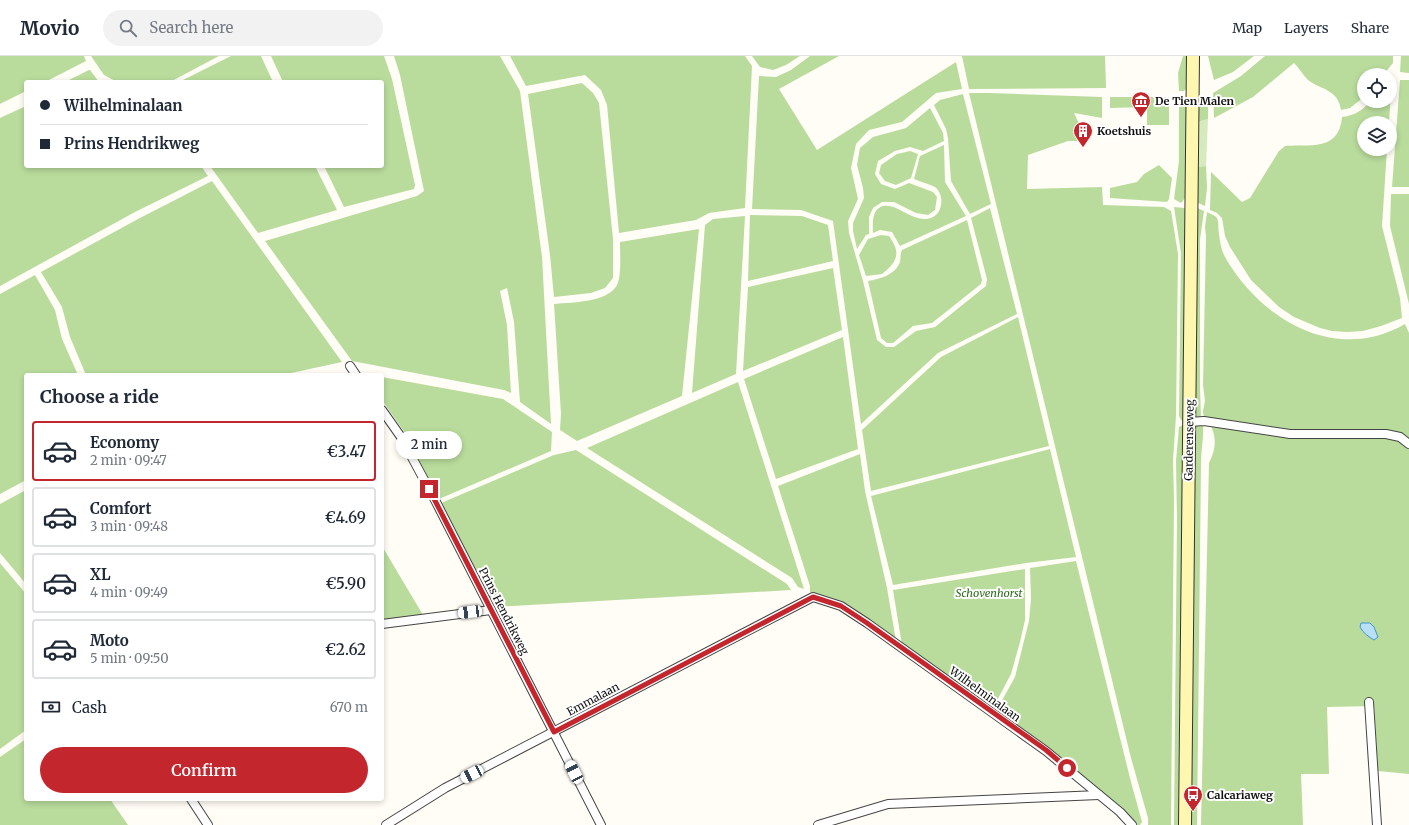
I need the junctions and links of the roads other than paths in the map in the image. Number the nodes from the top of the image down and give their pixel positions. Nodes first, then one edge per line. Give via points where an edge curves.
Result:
1 (1193, 56) edge
2 (350, 366) dead end
3 (355, 373) edge
4 (384, 413) edge
5 (1189, 422) junction
6 (1409, 444) edge
7 (813, 597) joint
8 (491, 610) junction
9 (384, 624) edge
10 (1369, 702) dead end
11 (554, 732) junction
12 (1099, 794) junction
13 (192, 801) edge
14 (208, 825) edge
15 (386, 825) edge
16 (601, 825) edge
17 (818, 825) edge
18 (1132, 825) edge
19 (1185, 825) edge
20 (1377, 825) edge

1 - 5 main road, Garderenseweg
2 - 3 street
4 - 8 street, Prins Hendrikweg via 402,436
5 - 6 street via 1204,421 1290,434 1386,434 1400,437
5 - 19 main road, Garderenseweg
7 - 11 street, Emmalaan
7 - 12 street, Wilhelminalaan via 841,606 867,623 1046,750
8 - 9 street
8 - 11 street, Prins Hendrikweg
10 - 20 street
11 - 15 street, Emmalaan via 445,788
11 - 16 street, Prins Hendrikweg
12 - 17 street via 888,804
12 - 18 street, Wilhelminalaan
13 - 14 street

